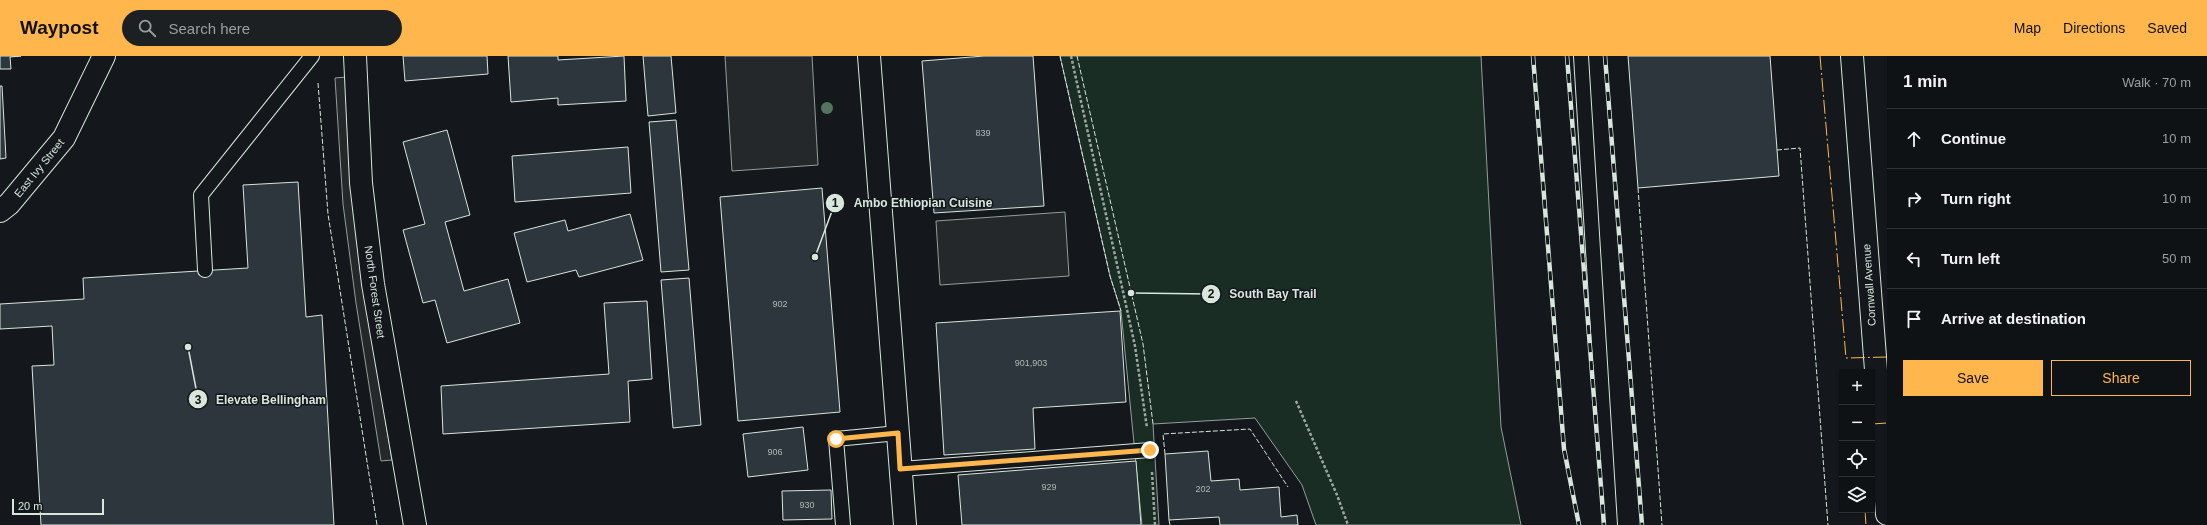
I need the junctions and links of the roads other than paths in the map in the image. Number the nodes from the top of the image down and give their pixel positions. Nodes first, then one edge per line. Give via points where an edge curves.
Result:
1 (104, 56) edge
2 (312, 56) edge
3 (355, 56) edge
4 (868, 56) edge
5 (1581, 56) edge
6 (1852, 56) edge
7 (0, 211) edge
8 (205, 270) dead end
9 (898, 433) junction
10 (1150, 450) dead end
11 (900, 469) junction
12 (1886, 488) edge
13 (1887, 514) edge
14 (415, 525) edge
15 (843, 525) edge
16 (905, 525) edge
17 (1610, 525) edge

1 - 7 main road, East Ivy Street via 64,138 9,204
2 - 8 lane via 201,195
3 - 14 main road, North Forest Street via 362,183 373,284
4 - 9 main road
5 - 17 lane
6 - 12 main road, Cornwall Avenue
9 - 11 main road
9 - 15 lane via 836,439
10 - 11 lane
11 - 16 main road
12 - 13 main road, Cornwall Avenue

